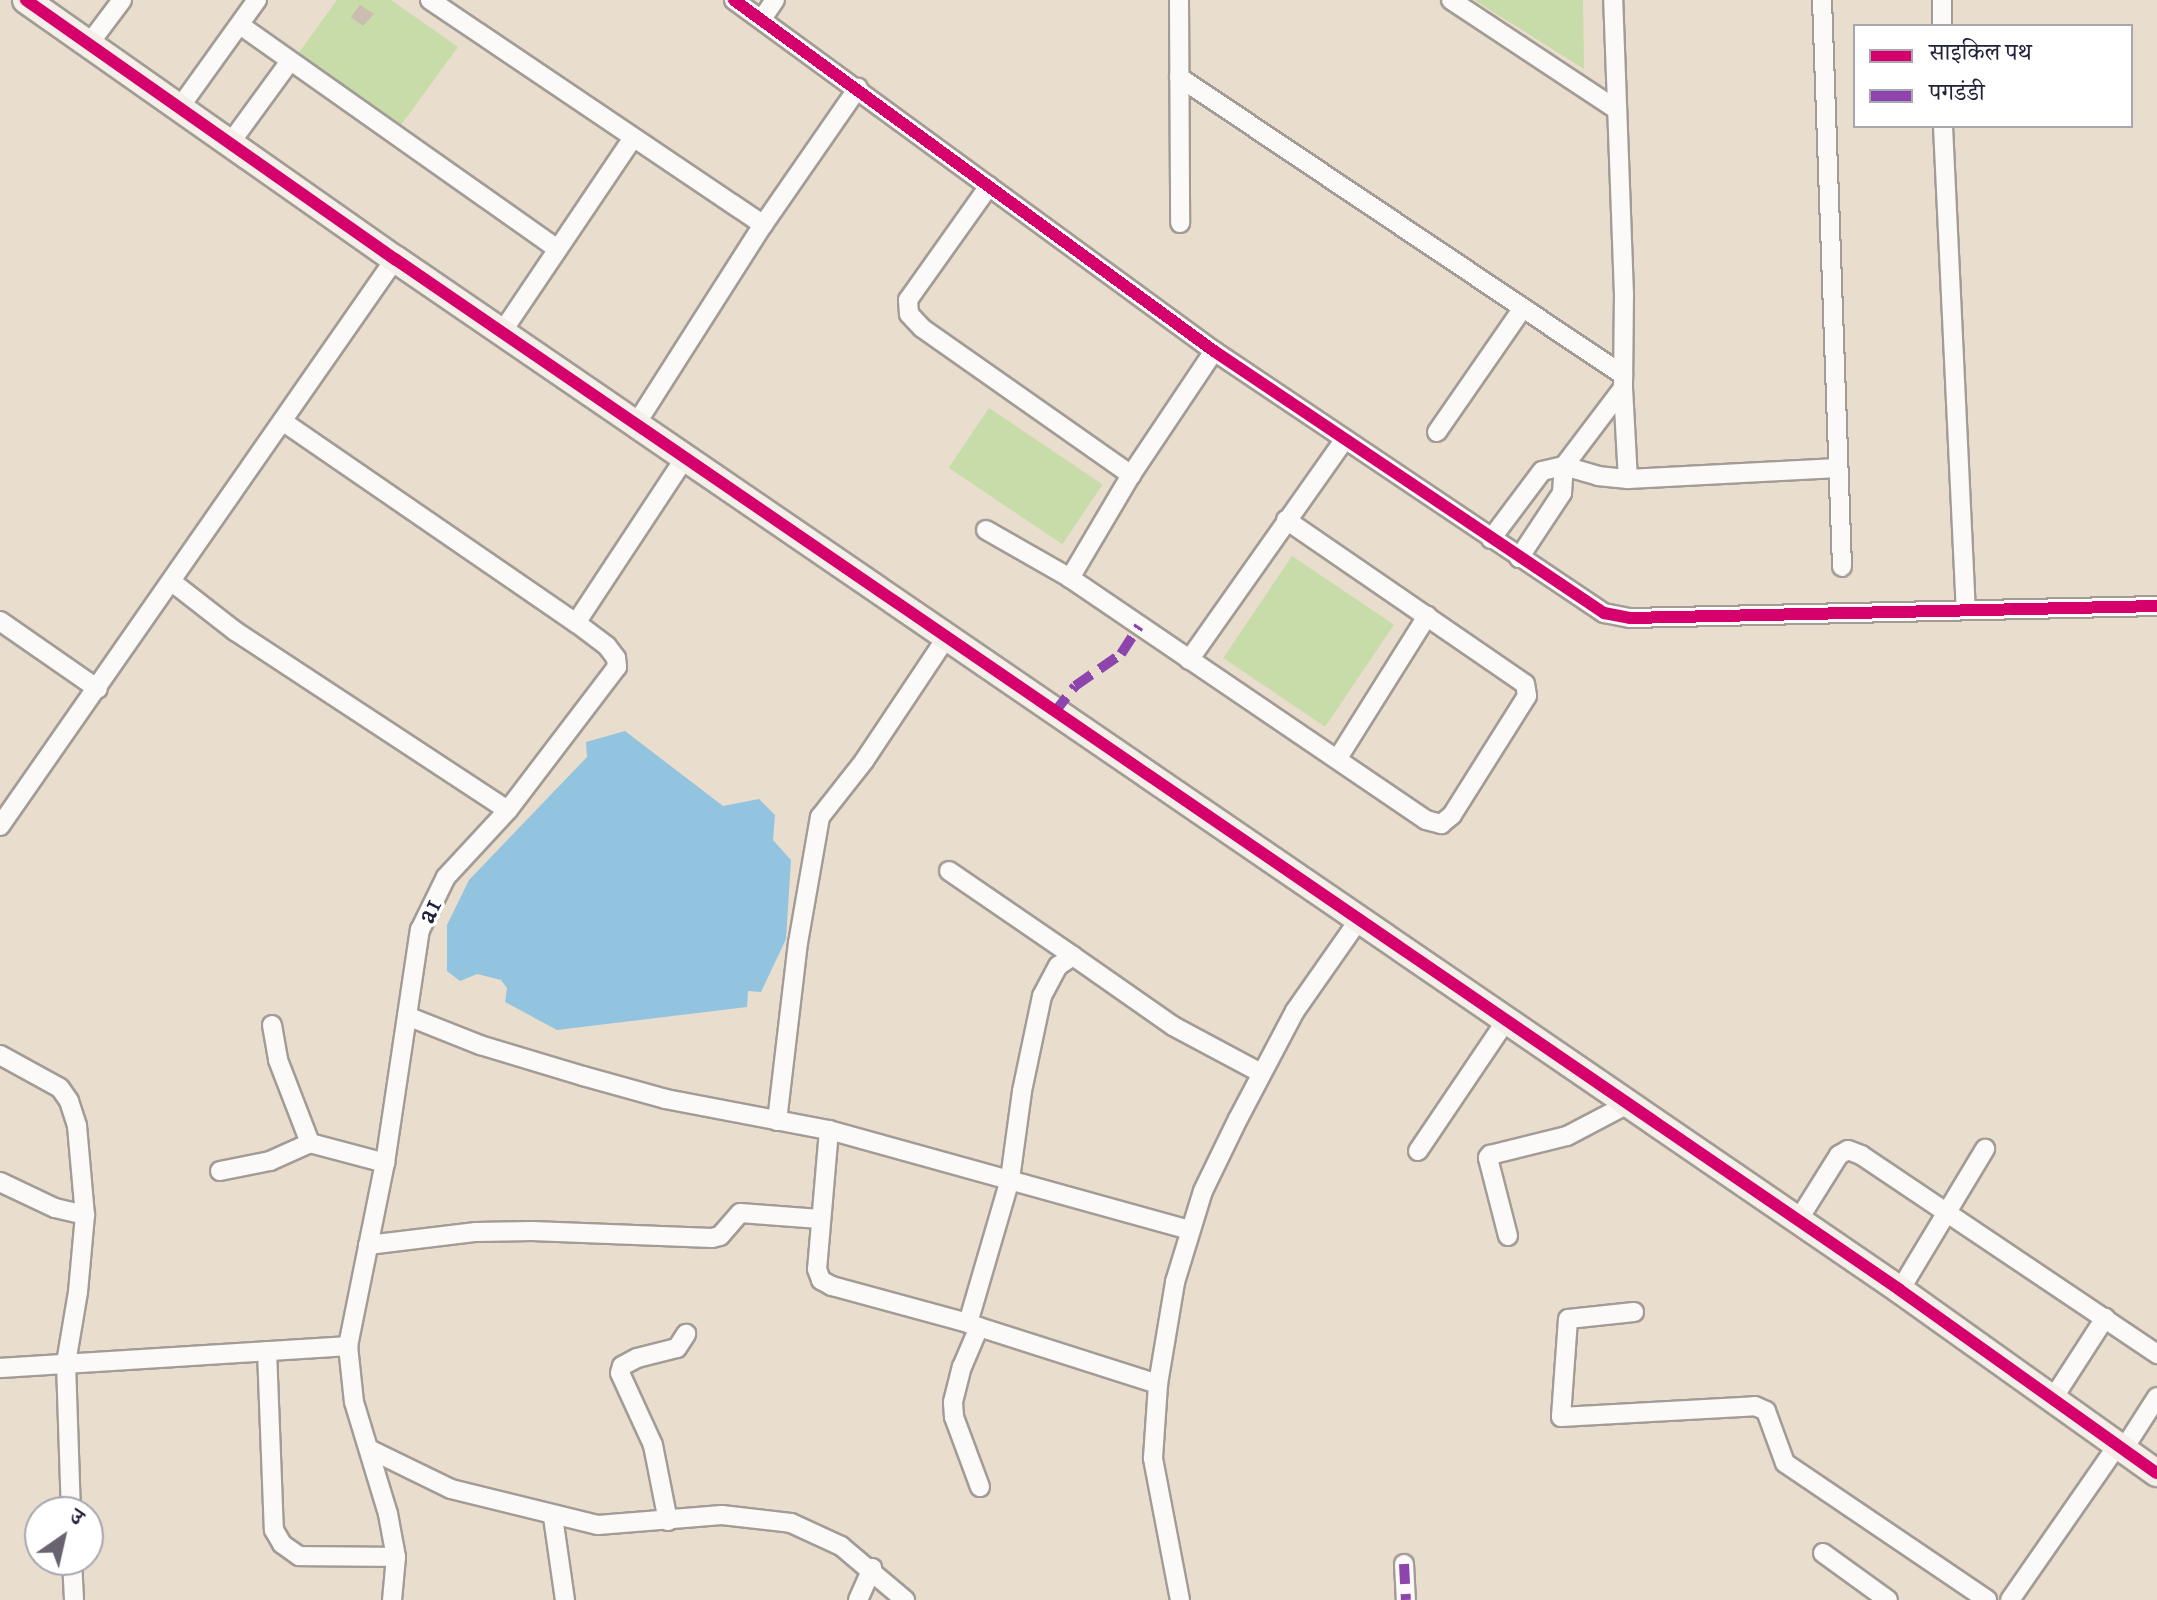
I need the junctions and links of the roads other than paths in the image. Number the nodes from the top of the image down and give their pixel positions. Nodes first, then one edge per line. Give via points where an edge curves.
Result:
1 (26, 0) edge
2 (122, 0) edge
3 (257, 0) edge
4 (430, 0) edge
5 (734, 0) edge
6 (775, 0) edge
7 (1179, 0) edge
8 (1451, 0) edge
9 (1613, 0) edge
10 (1822, 0) edge
11 (1942, 0) edge
12 (762, 19) junction
13 (1942, 24) edge
14 (240, 25) junction
15 (89, 44) junction
16 (290, 61) junction
17 (1179, 77) junction
18 (858, 88) junction
19 (180, 107) junction
20 (1617, 110) junction
21 (1943, 128) edge
22 (632, 139) junction
23 (231, 142) junction
24 (989, 186) junction
25 (1180, 223) dead end
26 (763, 225) junction
27 (556, 248) junction
28 (395, 259) junction
29 (1523, 308) junction
30 (502, 332) junction
31 (1214, 351) junction
32 (1623, 382) junction
33 (284, 422) junction
34 (636, 424) junction
35 (1437, 432) dead end
36 (1344, 440) junction
37 (685, 458) junction
38 (1564, 466) junction
39 (1838, 468) junction
40 (1131, 475) junction
41 (1628, 479) junction
42 (1286, 520) junction
43 (986, 530) dead end
44 (1491, 539) junction
45 (1519, 558) junction
46 (1842, 567) dead end
47 (1070, 578) junction
48 (172, 582) junction
49 (2157, 606) edge
50 (1966, 608) junction
51 (1427, 616) junction
52 (0, 621) edge
53 (576, 623) junction
54 (946, 638) junction
55 (1189, 660) junction
56 (98, 689) junction
57 (1338, 758) junction
58 (508, 810) junction
59 (0, 826) edge
60 (949, 871) dead end
61 (1358, 921) junction
62 (1073, 956) junction
63 (407, 1016) junction
64 (1505, 1022) junction
65 (272, 1025) dead end
66 (0, 1055) edge
67 (1261, 1073) junction
68 (1626, 1105) junction
69 (777, 1121) junction
70 (829, 1130) junction
71 (310, 1143) junction
72 (1985, 1149) dead end
73 (1418, 1151) dead end
74 (385, 1163) junction
75 (220, 1171) dead end
76 (1010, 1179) junction
77 (0, 1182) edge
78 (1947, 1214) junction
79 (85, 1215) junction
80 (820, 1219) junction
81 (1797, 1222) junction
82 (1189, 1230) junction
83 (1508, 1236) dead end
84 (368, 1245) junction
85 (1900, 1290) junction
86 (1634, 1312) dead end
87 (2105, 1318) junction
88 (973, 1325) junction
89 (686, 1334) dead end
90 (348, 1346) junction
91 (267, 1351) junction
92 (2157, 1354) edge
93 (66, 1363) junction
94 (1, 1367) edge
95 (1158, 1384) junction
96 (2157, 1397) edge
97 (2052, 1400) junction
98 (2120, 1448) junction
99 (369, 1449) junction
100 (2157, 1473) edge
101 (980, 1487) dead end
102 (70, 1496) edge
103 (553, 1517) junction
104 (668, 1521) junction
105 (1823, 1553) dead end
106 (396, 1557) junction
107 (1404, 1564) dead end
108 (872, 1568) junction
109 (73, 1576) edge
110 (74, 1600) edge
111 (392, 1600) edge
112 (565, 1600) edge
113 (858, 1600) edge
114 (905, 1600) edge
115 (1180, 1600) edge
116 (1406, 1600) edge
117 (1888, 1600) edge
118 (1987, 1600) edge
119 (2010, 1600) edge

1 - 15 street
2 - 15 street
3 - 14 street
4 - 22 street
5 - 12 street
6 - 12 street
7 - 17 street
8 - 20 street
9 - 20 street
10 - 39 street
11 - 13 street
12 - 18 street
14 - 16 street
14 - 19 street
15 - 19 street
16 - 23 street
16 - 27 street
17 - 25 street
17 - 29 street
18 - 24 street
18 - 26 street
19 - 23 street
20 - 32 street
21 - 50 street
22 - 26 street
22 - 27 street
23 - 28 street
24 - 31 street
24 - 40 street via 908,300 909,314
26 - 34 street
27 - 30 street
28 - 30 street
28 - 33 street
29 - 32 street
29 - 35 street
30 - 34 street
31 - 36 street
31 - 40 street
32 - 38 street
32 - 41 street
33 - 48 street
33 - 53 street, a1
34 - 37 street
36 - 42 street
36 - 44 street
37 - 53 street
37 - 54 street
38 - 41 street
38 - 44 street via 1542,471
38 - 45 street via 1562,493
39 - 41 street
39 - 46 street
40 - 47 street
42 - 51 street
42 - 55 street
43 - 47 street
44 - 45 street
45 - 50 street via 1593,607 1630,618
47 - 55 street
48 - 56 street
48 - 58 street via 235,631
49 - 50 street
51 - 57 street
51 - 57 street via 1525,684 1527,696 1469,789 1441,824 1426,820
52 - 56 street
53 - 58 street, a1 via 607,646 617,667
54 - 61 street
54 - 69 street via 820,817 798,943
55 - 57 street
56 - 59 street
58 - 63 street, a1 via 446,877 432,901 420,930
60 - 62 street
61 - 64 street
61 - 67 street via 1295,1011
62 - 67 street via 1173,1026
62 - 76 street via 1058,966 1042,996
63 - 69 street via 583,1076
63 - 74 street, a1
64 - 68 street
64 - 73 street
65 - 71 street via 278,1060
66 - 79 street via 45,1078 69,1101 77,1126
67 - 82 street
68 - 81 street
68 - 83 street via 1567,1136 1490,1155
69 - 70 street
70 - 76 street
70 - 80 street
71 - 74 street
71 - 75 street via 270,1161
72 - 78 street
74 - 84 street, a1
76 - 82 street
76 - 88 street
77 - 79 street via 55,1208
78 - 81 street via 1848,1150 1839,1155
78 - 85 street
78 - 87 street
79 - 93 street
80 - 84 street via 740,1213 712,1238 476,1232
80 - 88 street via 821,1280
81 - 85 street
82 - 95 street
84 - 90 street, a1
85 - 97 street
86 - 118 street via 1568,1319 1561,1417 1755,1406 1766,1411 1785,1463
87 - 92 street
87 - 97 street
88 - 95 street
88 - 101 street via 953,1402
89 - 104 street via 677,1348 637,1358 620,1373 656,1456
90 - 91 street
90 - 99 street, a1 via 349,1378
91 - 93 street
91 - 106 street via 274,1530 282,1544 299,1556
93 - 94 street
93 - 102 street
95 - 115 street via 1153,1458
96 - 98 street
97 - 98 street
98 - 100 street
98 - 119 street
99 - 103 street via 451,1489
99 - 106 street, a1
103 - 104 street via 598,1525
103 - 112 street
104 - 108 street via 722,1515 791,1523 841,1546
105 - 117 street
106 - 111 street, a1
107 - 116 street
108 - 113 street
108 - 114 street
109 - 110 street

